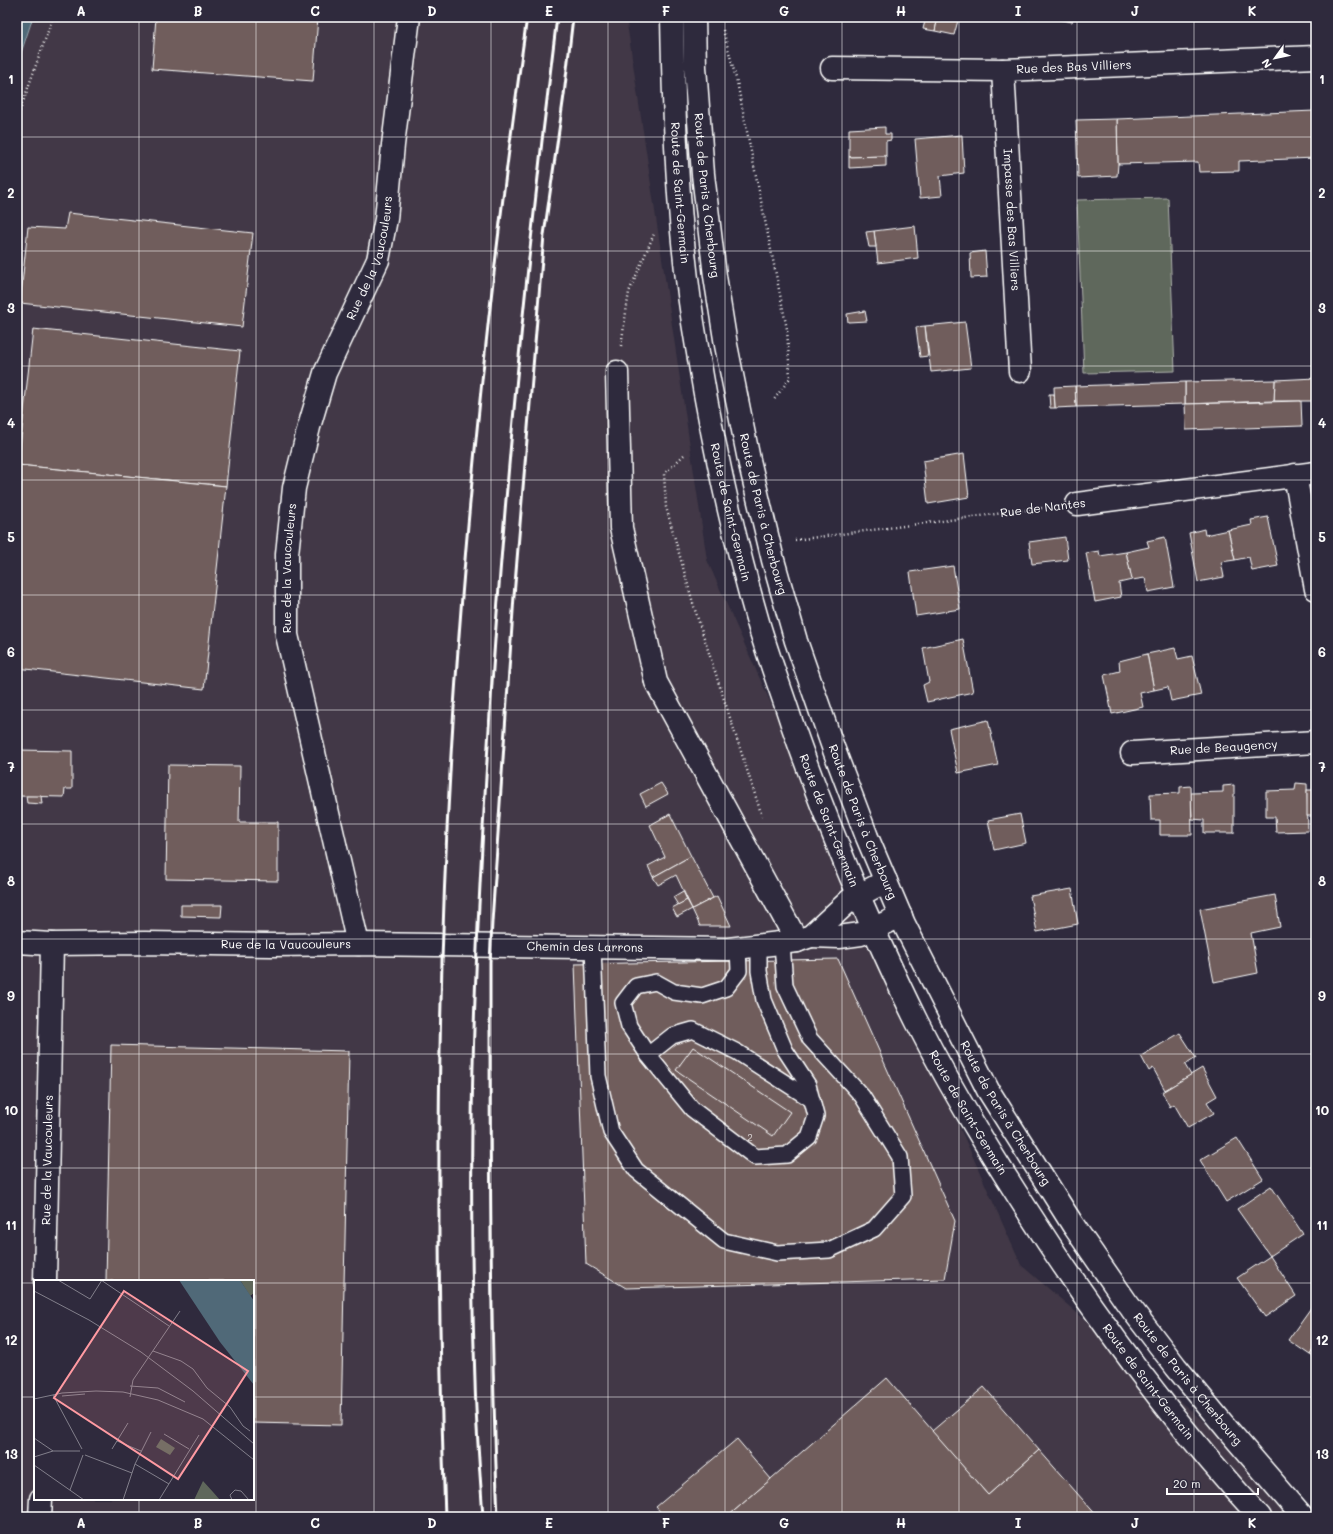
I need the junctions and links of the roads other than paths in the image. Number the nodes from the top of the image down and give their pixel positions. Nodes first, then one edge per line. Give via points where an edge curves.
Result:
1 (409, 17) edge
2 (672, 17) edge
3 (694, 17) edge
4 (1316, 57) edge
5 (832, 68) dead end
6 (1003, 70) junction
7 (1020, 371) dead end
8 (617, 372) road end
9 (1305, 474) edge
10 (1077, 504) road end
11 (1316, 589) edge
12 (1316, 742) edge
13 (1132, 753) dead end
14 (886, 881) junction
15 (858, 894) junction
16 (901, 916) junction
17 (873, 929) junction
18 (796, 940) junction
19 (17, 942) edge
20 (52, 944) junction
21 (358, 944) junction
22 (593, 947) junction
23 (749, 947) junction
24 (648, 1055) junction
25 (812, 1100) junction
26 (45, 1280) edge
27 (41, 1500) edge
28 (40, 1517) edge
29 (1260, 1517) edge
30 (1303, 1517) edge

1 - 21 street, Rue de la Vaucouleurs via 386,219 378,260 325,373 294,488 287,554 287,635
2 - 15 street, Route de Saint-Germain via 674,126 687,278 696,346 727,498 755,609 780,688 832,834
3 - 14 street, Route de Paris à Cherbourg via 703,174 715,276 749,460 801,656 867,837
4 - 6 street, Rue des Bas Villiers
5 - 6 street, Rue des Bas Villiers
6 - 7 street, Impasse des Bas Villiers
8 - 18 street via 620,528 656,682
9 - 10 street, Rue de Nantes
9 - 11 street
12 - 13 street, Rue de Beaugency
14 - 15 street
14 - 16 street, Route de Paris à Cherbourg
15 - 17 street, Route de Saint-Germain
15 - 18 street
16 - 17 street, Chemin des Larrons
16 - 30 street, Route de Paris à Cherbourg via 988,1090 1073,1225 1127,1303 1176,1367
17 - 18 street, Chemin des Larrons via 849,936
17 - 29 street, Route de Saint-Germain via 921,1029 967,1114 1029,1213 1132,1363 1195,1443
18 - 22 lane via 785,986 810,1039 862,1096 900,1157 903,1196 874,1229 829,1250 777,1253 724,1241 636,1170 611,1132 598,1076
18 - 23 street, Chemin des Larrons
19 - 20 street, Rue de la Vaucouleurs
20 - 21 street, Rue de la Vaucouleurs
20 - 26 street, Rue de la Vaucouleurs
21 - 22 street, Chemin des Larrons
22 - 23 street, Chemin des Larrons
23 - 24 lane via 739,971 726,988 702,996 674,992 656,982 636,986 623,1003 629,1026
23 - 25 lane via 760,971 764,1000 785,1050 808,1085
24 - 25 lane via 672,1036 693,1030 737,1052
24 - 25 lane via 692,1109 756,1157 787,1155 809,1137 816,1116
27 - 28 street

